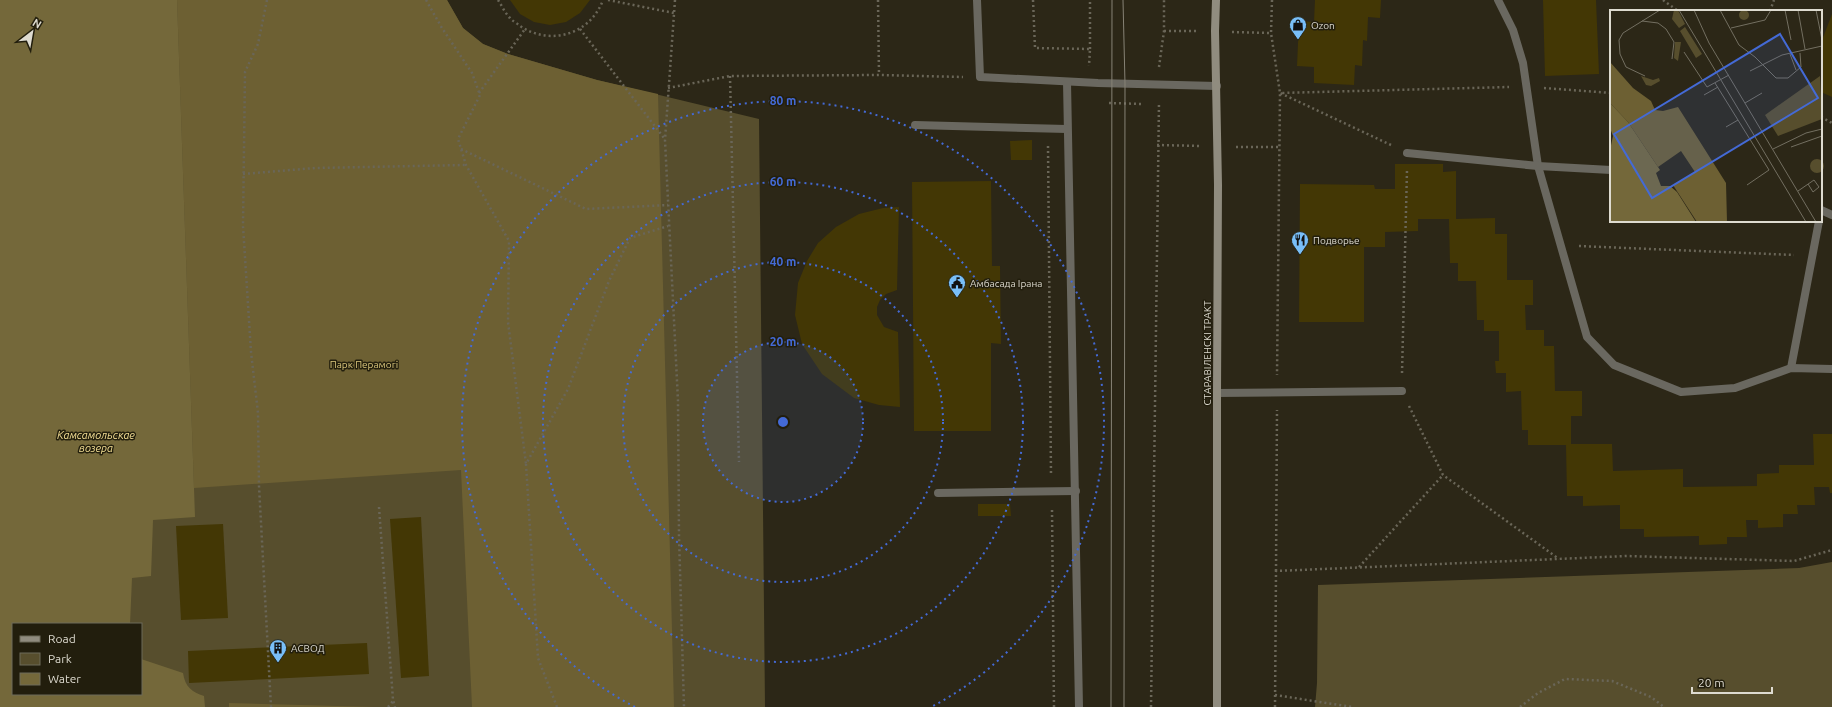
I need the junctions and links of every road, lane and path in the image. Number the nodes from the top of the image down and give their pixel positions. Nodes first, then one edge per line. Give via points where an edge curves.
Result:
1 (267, 0) edge
2 (426, 0) edge
3 (498, 0) edge
4 (603, 0) edge
5 (608, 0) edge
6 (675, 0) edge
7 (878, 0) edge
8 (977, 0) edge
9 (1090, 0) edge
10 (1164, 0) edge
11 (1216, 0) edge
12 (1272, 0) edge
13 (1498, 0) edge
14 (1663, 0) edge
15 (1774, 0) edge
16 (1677, 10) edge
17 (1770, 10) edge
18 (674, 13) junction
19 (525, 29) junction
20 (580, 29) junction
21 (1090, 49) dead end
22 (879, 75) junction
23 (730, 76) junction
24 (980, 77) junction
25 (1067, 82) junction
26 (1159, 85) junction
27 (1217, 86) junction
28 (1527, 87) junction
29 (668, 88) junction
30 (479, 93) junction
31 (1280, 93) junction
32 (1610, 93) edge
33 (1822, 118) edge
34 (1832, 123) edge
35 (916, 125) dead end
36 (1048, 129) junction
37 (1067, 129) junction
38 (665, 139) junction
39 (461, 149) junction
40 (1407, 152) junction
41 (466, 165) junction
42 (1538, 166) junction
43 (1610, 170) edge
44 (243, 174) junction
45 (668, 205) junction
46 (1822, 210) edge
47 (1832, 215) edge
48 (1819, 222) edge
49 (668, 226) junction
50 (1561, 246) junction
51 (1812, 256) junction
52 (1791, 368) junction
53 (1832, 369) edge
54 (1402, 391) junction
55 (1277, 392) junction
56 (1217, 393) junction
57 (739, 462) dead end
58 (526, 464) junction
59 (1443, 475) junction
60 (1052, 491) junction
61 (1076, 491) junction
62 (938, 493) dead end
63 (378, 507) dead end
64 (1832, 550) edge
65 (1558, 558) junction
66 (1359, 567) junction
67 (1276, 571) junction
68 (1275, 695) junction
69 (393, 700) junction
70 (271, 707) edge
71 (388, 707) edge
72 (396, 707) edge
73 (557, 707) edge
74 (684, 707) edge
75 (1054, 707) edge
76 (1079, 707) edge
77 (1151, 707) edge
78 (1217, 707) edge
79 (1275, 707) edge
80 (1352, 707) edge
81 (1520, 707) edge
82 (1664, 707) edge

1 - 44 path via 258,44 245,72
2 - 30 path via 472,74
3 - 19 path via 510,19
4 - 20 path via 598,12
5 - 18 path
6 - 18 path
7 - 22 path
8 - 24 lane
9 - 21 path
10 - 26 path
11 - 27 main road, СТАРАВІЛЕНСКІ ТРАКТ
12 - 31 path via 1271,33
13 - 28 lane via 1513,30
14 - 16 path
15 - 17 path
18 - 29 path
19 - 20 path via 531,33 556,37
19 - 30 path
20 - 38 path
22 - 23 path
22 - 24 path
23 - 29 path
23 - 57 path
24 - 25 lane
25 - 26 lane
25 - 37 lane
26 - 27 lane
26 - 77 path
27 - 56 main road, СТАРАВІЛЕНСКІ ТРАКТ
28 - 31 path
28 - 32 path
28 - 42 lane
29 - 38 path
30 - 39 path via 458,139
31 - 40 path
31 - 55 path
33 - 34 path
35 - 36 lane
36 - 37 lane
36 - 60 path
37 - 61 lane
38 - 45 path
39 - 41 path
39 - 45 path via 586,209
40 - 42 lane
40 - 54 path
41 - 44 path via 315,168
41 - 58 path via 509,241 508,322
42 - 43 lane
42 - 50 lane
44 - 70 path via 243,226 251,352 258,413 259,494
45 - 49 path
46 - 47 lane
48 - 51 lane
49 - 58 path via 630,238 609,281 568,390
49 - 74 path via 678,401
50 - 51 path
50 - 52 lane via 1587,337 1614,365 1681,392 1735,388
51 - 52 lane
52 - 53 lane
54 - 55 lane
54 - 59 path
55 - 56 lane
55 - 67 path
56 - 78 main road, СТАРАВІЛЕНСКІ ТРАКТ
58 - 73 path via 538,658
59 - 65 path
59 - 66 path
60 - 61 lane
60 - 62 lane
60 - 75 path
61 - 76 lane
63 - 69 path
64 - 65 path via 1794,561 1627,556
65 - 66 path
66 - 67 path
67 - 68 path
68 - 79 path
68 - 80 path
69 - 71 path
69 - 72 path
81 - 82 path via 1538,693 1565,679 1612,681 1651,697

